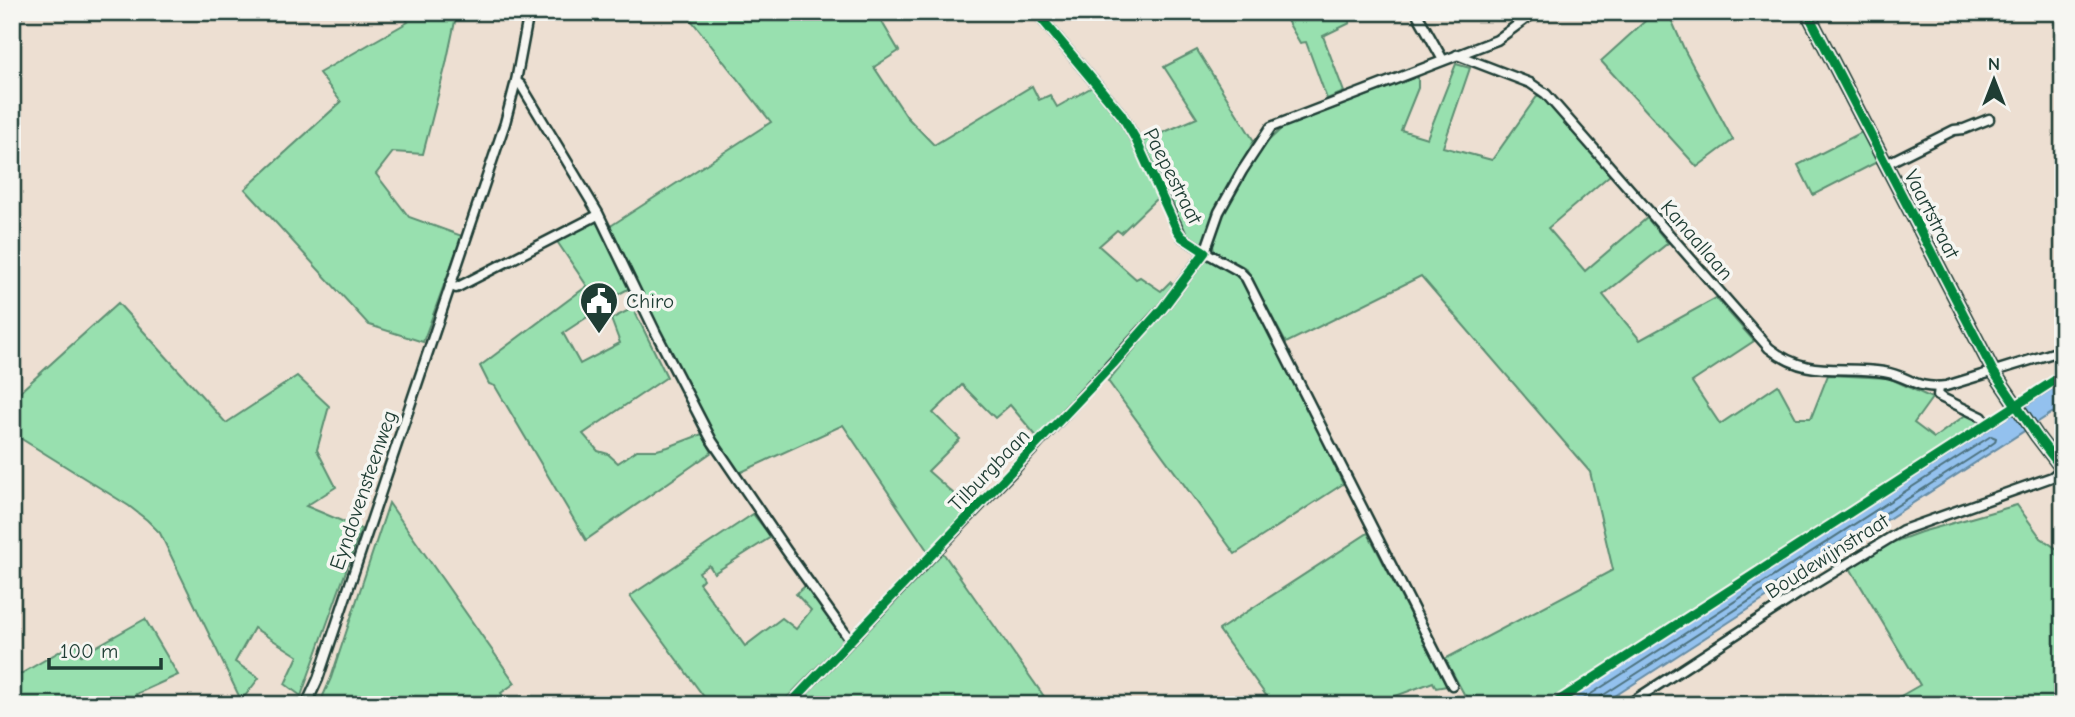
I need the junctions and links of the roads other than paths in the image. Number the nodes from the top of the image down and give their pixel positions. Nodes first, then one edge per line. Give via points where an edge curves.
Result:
1 (20, 12) edge
2 (529, 12) edge
3 (1036, 12) edge
4 (1416, 12) edge
5 (1535, 12) edge
6 (1807, 12) edge
7 (12, 16) edge
8 (1457, 55) junction
9 (1443, 60) junction
10 (516, 81) junction
11 (1989, 119) dead end
12 (1886, 164) junction
13 (598, 215) junction
14 (1205, 252) junction
15 (450, 285) junction
16 (2063, 350) edge
17 (1993, 371) junction
18 (1938, 387) junction
19 (1982, 417) dead end
20 (2062, 469) edge
21 (850, 640) junction
22 (1452, 685) dead end
23 (306, 705) edge
24 (789, 705) edge
25 (1627, 705) edge

1 - 7 street
2 - 10 street, Eyndovensteenweg
3 - 14 street, Paepestraat via 1121,114 1177,230
4 - 9 street
5 - 8 street, Tilburgbaan via 1497,40
6 - 12 main road, Vaartstraat
8 - 9 street, Tilburgbaan
8 - 18 street, Kanaallaan via 1530,83 1546,94 1781,358 1805,367 1892,373 1922,387
9 - 14 street, Tilburgbaan via 1271,127 1219,212
10 - 13 street
10 - 15 street, Eyndovensteenweg
11 - 12 street, Vaartstraat via 1954,130
12 - 17 main road, Vaartstraat
13 - 15 street via 456,288
13 - 21 street via 712,440
14 - 21 street, Tilburgbaan via 1113,364
14 - 22 street, Paepestraat via 1247,278
15 - 23 street, Eyndovensteenweg
16 - 17 street, Kanaallaan
17 - 18 street, Kanaallaan
17 - 20 main road, Vaartstraat
18 - 19 street, Kanaallaan via 1938,396
20 - 25 street, Boudewijnstraat via 2052,477 1903,530
21 - 24 street, Tilburgbaan

